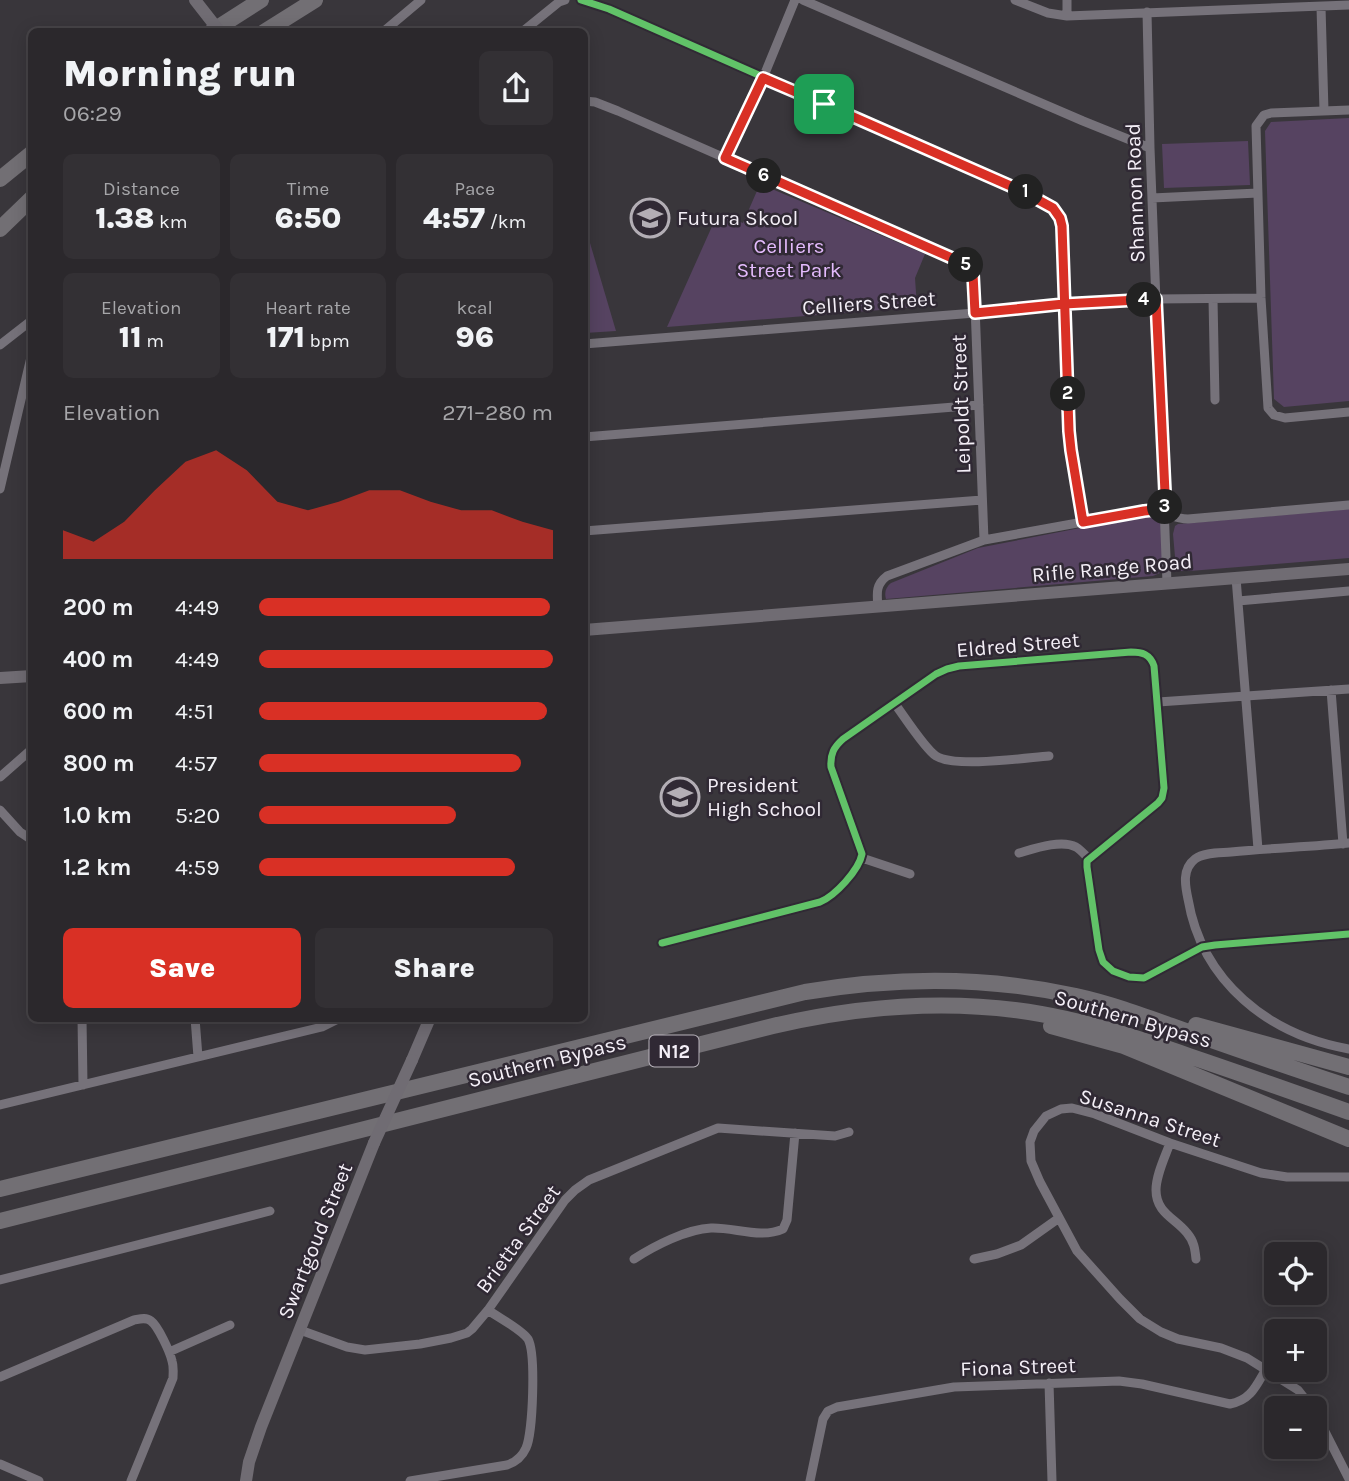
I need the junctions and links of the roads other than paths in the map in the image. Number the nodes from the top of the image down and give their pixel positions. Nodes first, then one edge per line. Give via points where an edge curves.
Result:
1 (195, 0) edge
2 (261, 0) edge
3 (315, 0) edge
4 (421, 0) edge
5 (565, 0) edge
6 (581, 0) edge
7 (795, 0) edge
8 (803, 0) edge
9 (1015, 0) edge
10 (1066, 0) edge
11 (1223, 0) edge
12 (1349, 5) edge
13 (1321, 7) junction
14 (1223, 10) junction
15 (1147, 12) junction
16 (1067, 16) junction
17 (217, 28) edge
18 (217, 28) edge
19 (270, 28) edge
20 (388, 28) edge
21 (527, 28) edge
22 (763, 78) junction
23 (588, 101) edge
24 (1349, 110) edge
25 (1324, 111) junction
26 (1150, 148) junction
27 (28, 154) edge
28 (28, 155) edge
29 (725, 158) junction
30 (0, 170) edge
31 (0, 179) edge
32 (1258, 193) junction
33 (1152, 198) junction
34 (28, 199) edge
35 (28, 200) edge
36 (0, 218) edge
37 (0, 229) edge
38 (1261, 298) junction
39 (1156, 299) junction
40 (1213, 299) junction
41 (1064, 304) junction
42 (975, 313) junction
43 (28, 323) edge
44 (588, 344) edge
45 (0, 345) edge
46 (28, 370) edge
47 (1215, 400) dead end
48 (979, 405) junction
49 (1349, 412) edge
50 (588, 437) edge
51 (0, 489) edge
52 (982, 500) junction
53 (1349, 505) edge
54 (1166, 514) junction
55 (1083, 522) junction
56 (588, 531) edge
57 (984, 540) junction
58 (1349, 569) edge
59 (1236, 578) junction
60 (1167, 583) junction
61 (1349, 591) edge
62 (1238, 601) junction
63 (878, 607) junction
64 (588, 630) edge
65 (28, 676) edge
66 (0, 678) edge
67 (1349, 689) edge
68 (1331, 690) junction
69 (1246, 695) junction
70 (1158, 702) junction
71 (895, 704) junction
72 (28, 752) edge
73 (1049, 756) dead end
74 (0, 776) edge
75 (0, 810) edge
76 (28, 837) edge
77 (1346, 844) edge
78 (1258, 849) junction
79 (1018, 853) dead end
80 (862, 858) junction
81 (1089, 859) junction
82 (909, 874) dead end
83 (1349, 934) edge
84 (662, 943) dead end
85 (1202, 947) junction
86 (916, 1005) junction
87 (1129, 1011) junction
88 (82, 1022) edge
89 (195, 1022) edge
90 (332, 1022) edge
91 (428, 1022) edge
92 (1349, 1049) edge
93 (198, 1057) junction
94 (1349, 1067) edge
95 (83, 1085) junction
96 (1349, 1087) edge
97 (0, 1105) edge
98 (1349, 1112) edge
99 (849, 1132) dead end
100 (795, 1133) junction
101 (1349, 1139) edge
102 (1170, 1143) junction
103 (1349, 1177) edge
104 (0, 1189) edge
105 (270, 1211) dead end
106 (1059, 1218) junction
107 (0, 1221) edge
108 (634, 1259) dead end
109 (974, 1259) dead end
110 (1196, 1259) dead end
111 (0, 1280) edge
112 (488, 1310) junction
113 (230, 1325) dead end
114 (300, 1330) junction
115 (169, 1352) junction
116 (1264, 1368) edge
117 (1264, 1372) edge
118 (0, 1377) edge
119 (1286, 1382) edge
120 (1049, 1383) junction
121 (1303, 1396) edge
122 (1327, 1436) edge
123 (0, 1464) edge
124 (1349, 1479) edge
125 (39, 1481) edge
126 (131, 1481) edge
127 (246, 1481) edge
128 (410, 1481) edge
129 (810, 1481) edge
130 (1052, 1481) edge

1 - 17 main road, bridge
2 - 18 highway
3 - 19 highway
4 - 20 street
5 - 21 street
6 - 22 street
7 - 22 street
8 - 26 street
9 - 16 street
10 - 16 street
11 - 14 street
12 - 13 street
13 - 14 street
13 - 25 street
14 - 15 street
15 - 16 street
15 - 26 street, Shannon Road
22 - 29 street
22 - 41 street via 1047,203 1062,226
23 - 29 street, Leipoldt Street
24 - 25 street
25 - 32 street via 1270,113 1257,122
26 - 33 street, Shannon Road
27 - 30 highway
28 - 31 highway
29 - 42 street, Leipoldt Street via 961,262 973,274
32 - 33 street
32 - 38 street
33 - 39 street, Shannon Road
34 - 36 highway
35 - 37 highway
38 - 40 street, Celliers Street
38 - 49 street via 1269,411 1285,418
39 - 40 street, Celliers Street
39 - 41 street, Celliers Street
39 - 54 street, Shannon Road
40 - 47 street
41 - 42 street, Celliers Street
41 - 55 street via 1069,431
42 - 44 street, Celliers Street
42 - 48 street, Leipoldt Street
43 - 45 street
46 - 51 street
48 - 50 street
48 - 52 street, Leipoldt Street
52 - 56 street
52 - 57 street, Leipoldt Street
53 - 54 street, Rifle Range Road via 1188,519
54 - 55 street, Rifle Range Road via 1154,510
54 - 60 street, Shannon Road
55 - 57 street, Rifle Range Road
57 - 63 street, Rifle Range Road via 887,576 877,588
58 - 59 main road, Rifle Range Road
59 - 60 main road, Rifle Range Road
59 - 62 street
60 - 63 main road, Rifle Range Road
61 - 62 street
62 - 69 street
63 - 64 main road, Rifle Range Road
65 - 66 main road
67 - 68 street
68 - 69 street
68 - 77 street
69 - 70 street
69 - 78 street
70 - 71 street, Eldred Street via 1154,666 1144,653 1131,652 953,667
70 - 81 street via 1164,793 1158,803
71 - 73 street via 931,752 943,759 962,762
71 - 80 street, Eldred Street via 843,739 831,755
72 - 74 street
75 - 76 street
77 - 78 street
78 - 85 street via 1199,857 1187,869 1189,906
79 - 81 street via 1070,845
80 - 82 street
80 - 84 street via 825,900
81 - 85 street via 1099,950 1107,967 1121,975 1144,978
83 - 85 street
85 - 92 street via 1237,994 1264,1016 1302,1037
86 - 98 highway, Southern Bypass / N12 via 1001,1008 1083,1022
86 - 101 highway via 1038,1024 1114,1043
86 - 107 highway, Southern Bypass / N12 via 846,1010 784,1023
87 - 94 highway
87 - 96 highway, Southern Bypass / N12
87 - 104 highway, Southern Bypass / N12 via 1044,989 961,980 829,988
88 - 95 street
89 - 93 street
90 - 93 street
91 - 114 main road, Swartgoud Street, bridge via 374,1143
93 - 95 street
95 - 97 street
99 - 100 street, Brietta Street via 835,1136
100 - 108 street via 783,1229 766,1233 703,1229
100 - 112 street, Brietta Street via 718,1128 583,1184 559,1208
102 - 103 street, Susanna Street via 1270,1175
102 - 106 street, Susanna Street via 1078,1109 1061,1109 1046,1116 1031,1136 1030,1155
102 - 110 street via 1156,1186 1158,1201 1167,1217 1189,1234
105 - 111 street
106 - 109 street via 1021,1245
106 - 116 street, Susanna Street via 1083,1258 1140,1319 1170,1336 1230,1351
112 - 114 street, Brietta Street via 460,1336 380,1349 347,1348
112 - 128 street via 530,1344 527,1446 514,1463
113 - 115 street
114 - 127 main road, Swartgoud Street via 255,1443
115 - 118 street via 151,1321 134,1320
115 - 126 street via 173,1378
117 - 120 street, Fiona Street via 1248,1396 1230,1404 1131,1382
119 - 121 street, Susanna Street
120 - 129 street, Fiona Street via 954,1387 832,1408 823,1419
120 - 130 street
122 - 124 street, Susanna Street
123 - 125 street

